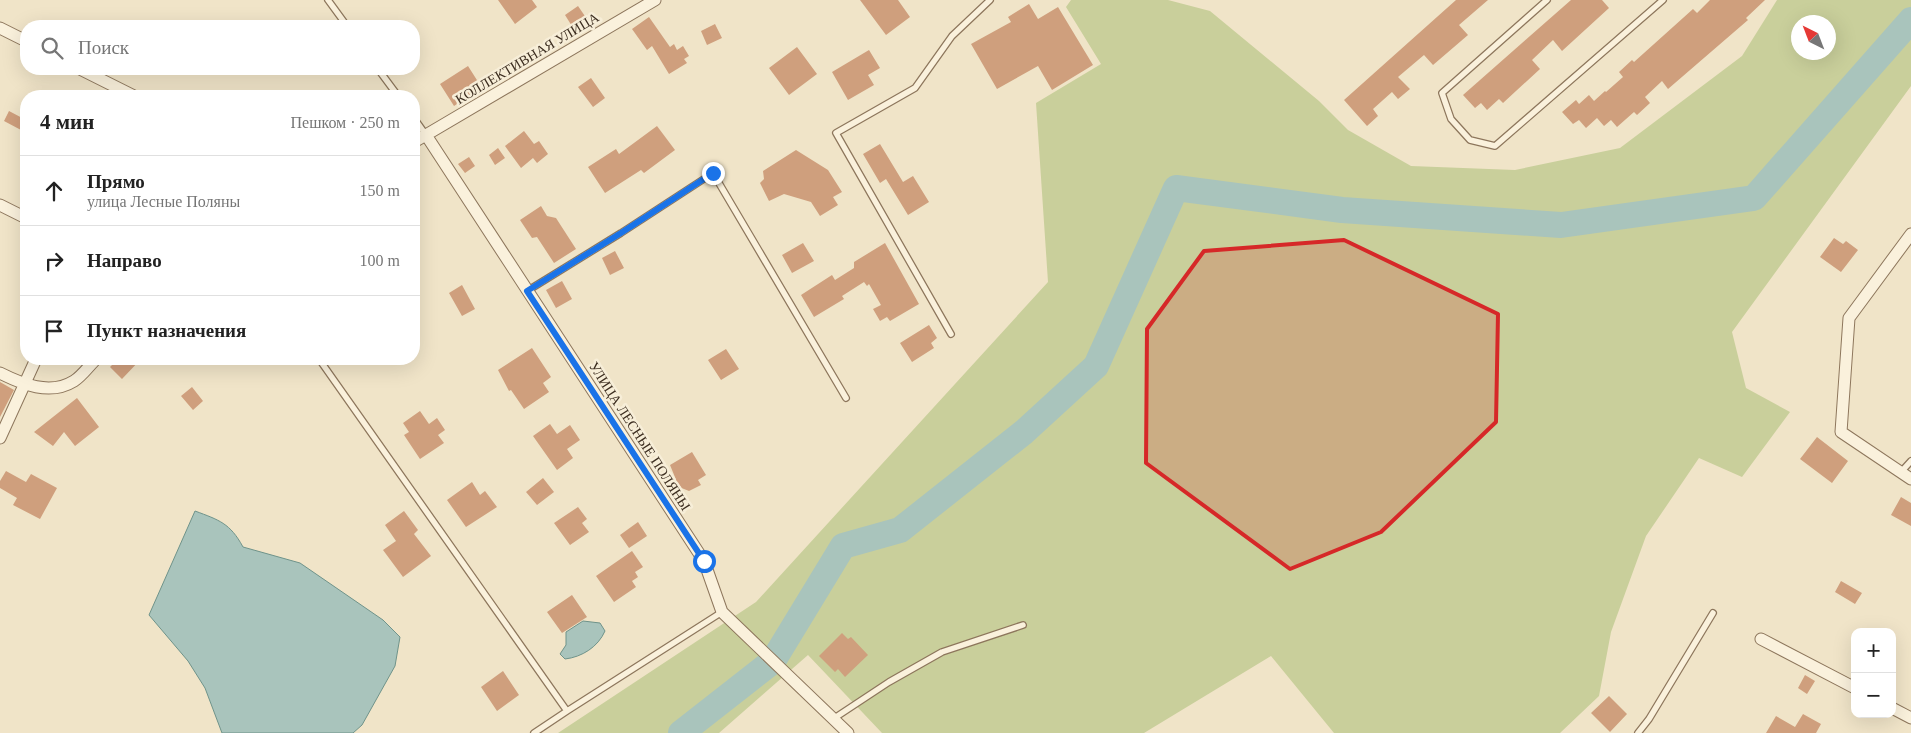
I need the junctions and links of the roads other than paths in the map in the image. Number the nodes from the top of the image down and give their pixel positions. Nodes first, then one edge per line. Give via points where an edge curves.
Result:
1 (328, 0) edge
2 (655, 0) edge
3 (990, 0) edge
4 (1548, 0) edge
5 (1663, 0) edge
6 (343, 20) edge
7 (0, 28) edge
8 (20, 38) edge
9 (92, 75) edge
10 (382, 75) edge
11 (122, 90) edge
12 (394, 90) edge
13 (420, 126) edge
14 (426, 135) junction
15 (420, 138) edge
16 (0, 205) edge
17 (20, 215) edge
18 (1911, 234) edge
19 (527, 291) junction
20 (951, 334) dead end
21 (33, 365) edge
22 (90, 365) edge
23 (322, 365) edge
24 (0, 373) edge
25 (24, 385) junction
26 (846, 398) dead end
27 (0, 438) edge
28 (1911, 461) edge
29 (1906, 476) edge
30 (722, 612) junction
31 (1713, 613) dead end
32 (1023, 625) dead end
33 (1761, 639) dead end
34 (1851, 686) edge
35 (1896, 710) edge
36 (567, 711) junction
37 (1911, 718) edge
38 (834, 719) junction
39 (534, 733) edge
40 (848, 733) edge
41 (1638, 733) edge

1 - 6 lane
2 - 14 street, КОЛЛЕКТИВНАЯ УЛИЦА
3 - 20 lane via 952,36 914,88 836,133
4 - 5 lane via 1442,93 1451,118 1470,140 1495,146
7 - 8 street
9 - 11 street
10 - 12 lane
13 - 14 lane
14 - 15 street, КОЛЛЕКТИВНАЯ УЛИЦА
14 - 19 street, УЛИЦА ЛЕСНЫЕ ПОЛЯНЫ
16 - 17 street
18 - 29 street via 1849,318 1841,432
19 - 26 lane via 713,173
19 - 30 street, УЛИЦА ЛЕСНЫЕ ПОЛЯНЫ via 704,561
21 - 25 street
22 - 25 street via 74,381 54,388
23 - 36 lane
24 - 25 street
25 - 27 street
28 - 29 lane
30 - 36 lane
30 - 38 street, УЛИЦА ЛЕСНЫЕ ПОЛЯНЫ
31 - 41 lane
32 - 38 lane via 942,652
33 - 34 street
35 - 37 street
36 - 39 lane
38 - 40 street, УЛИЦА ЛЕСНЫЕ ПОЛЯНЫ

